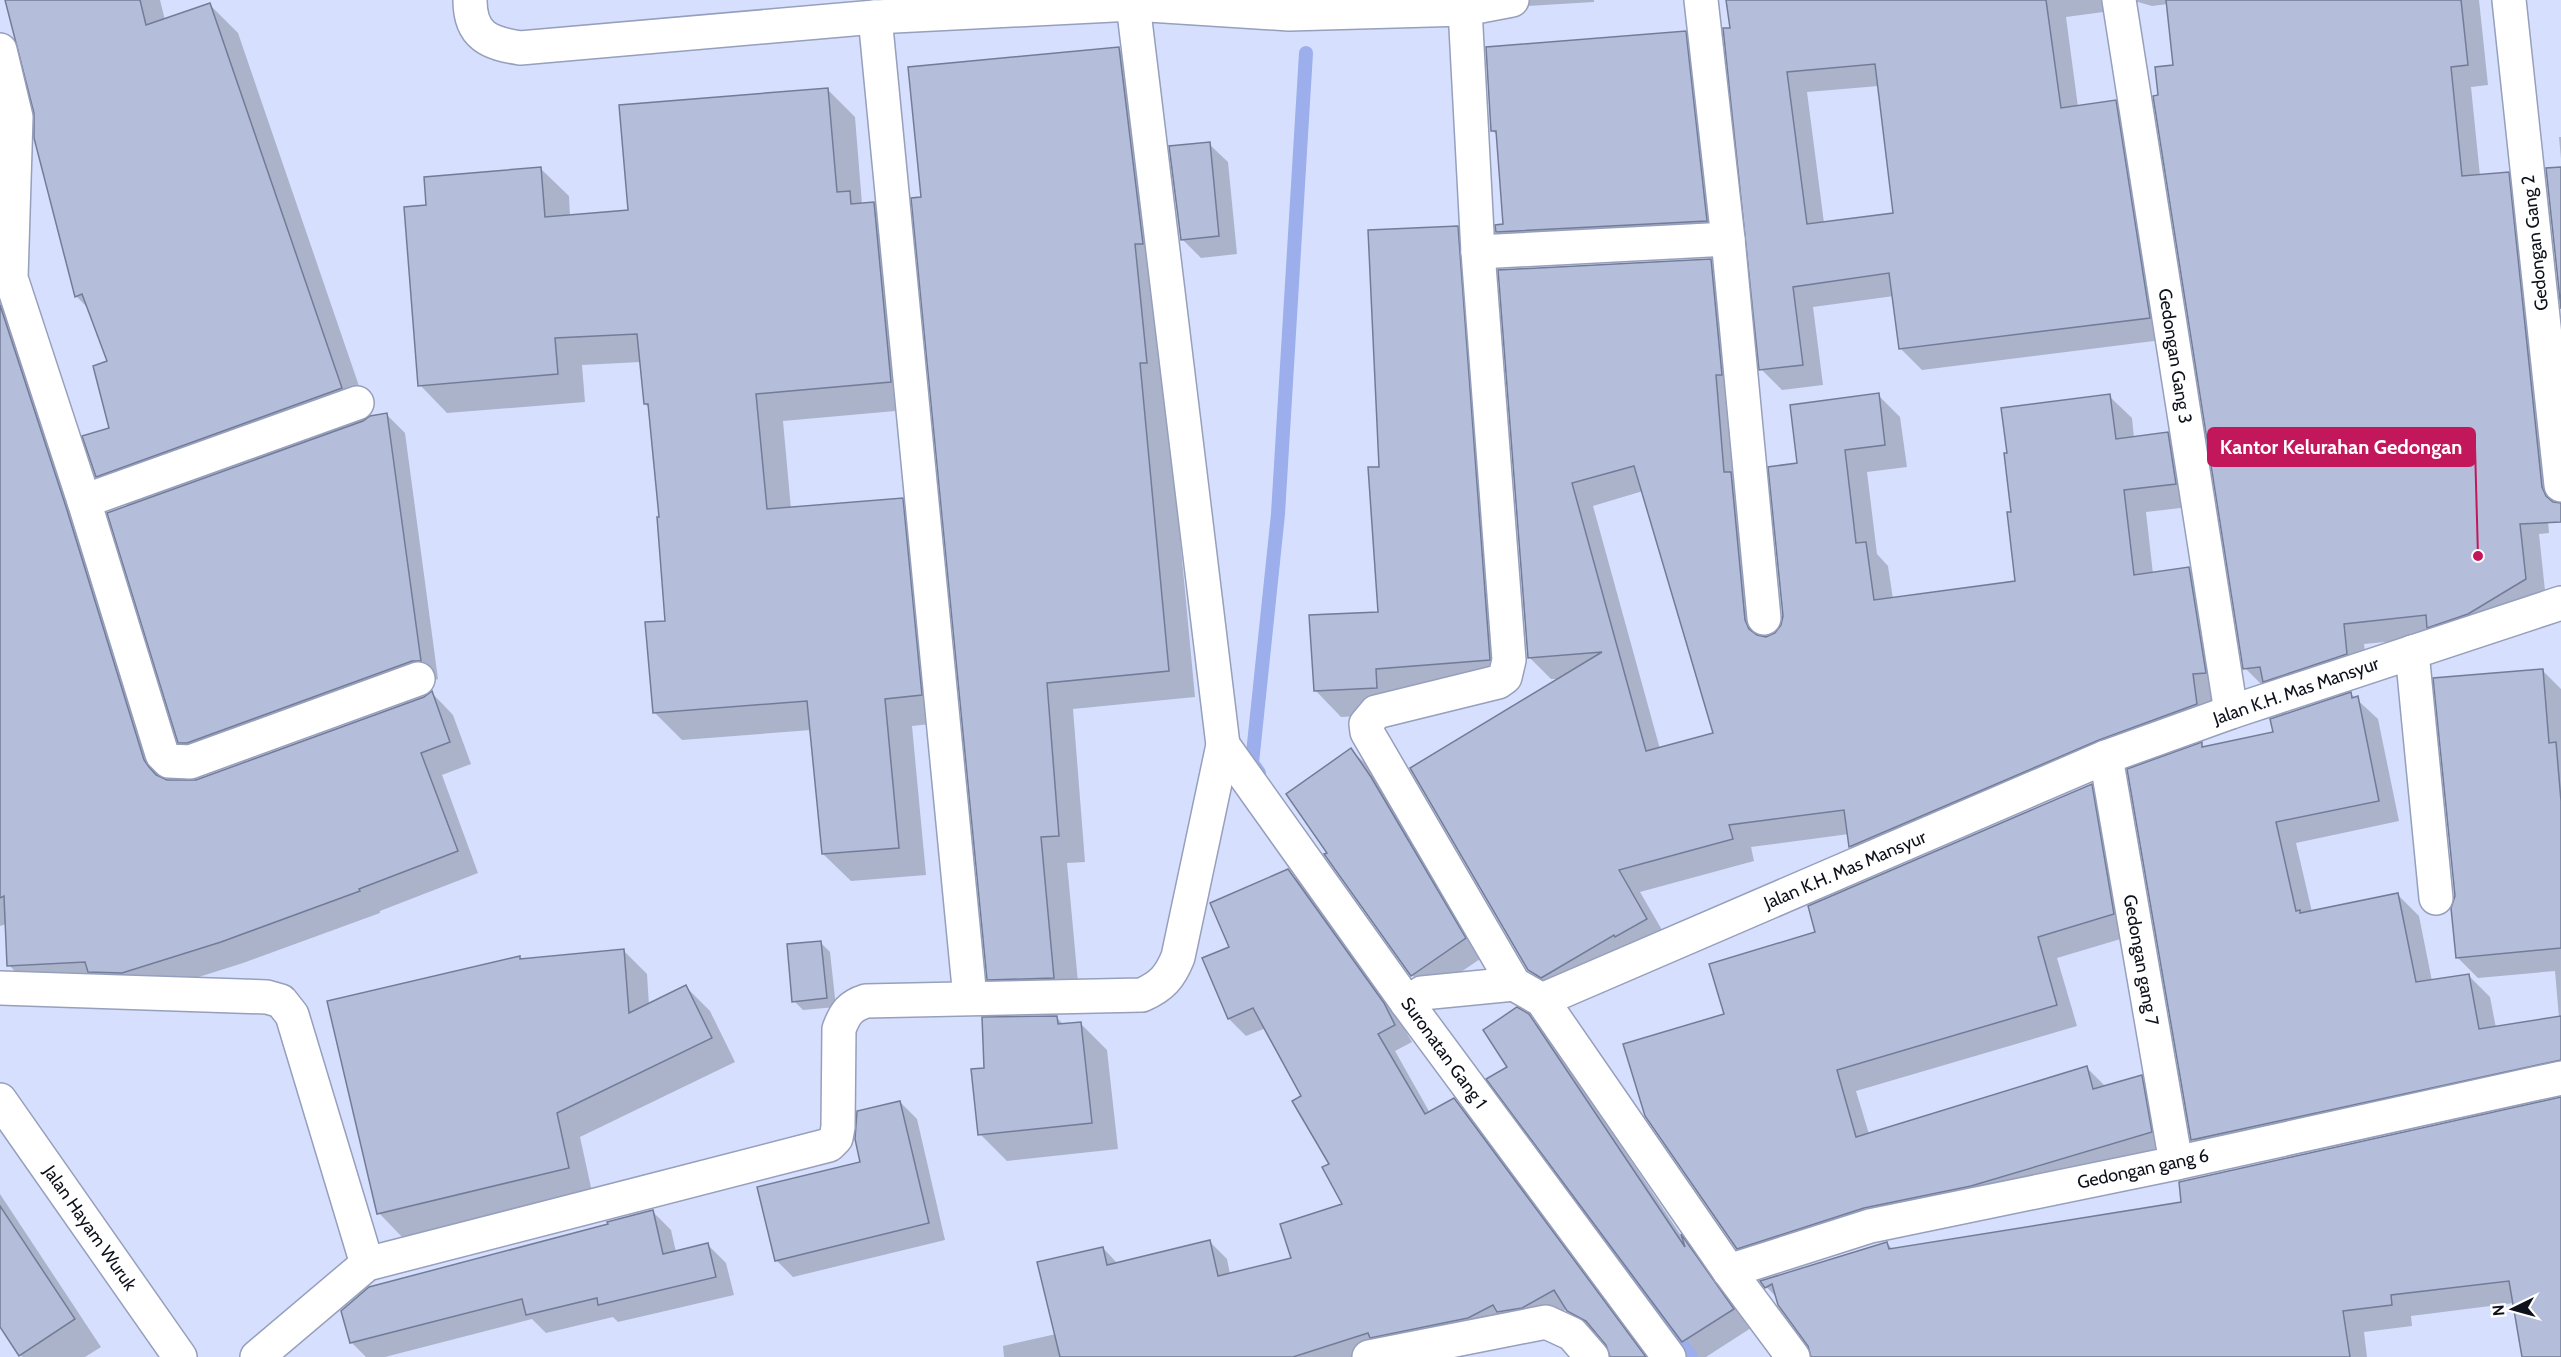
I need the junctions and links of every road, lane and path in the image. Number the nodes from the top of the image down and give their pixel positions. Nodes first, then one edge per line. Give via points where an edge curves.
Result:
1 (470, 0) edge
2 (1512, 0) edge
3 (1701, 0) edge
4 (2121, 0) edge
5 (2509, 0) edge
6 (1133, 4) junction
7 (1288, 7) edge
8 (1465, 9) junction
9 (875, 17) junction
10 (0, 50) edge
11 (1728, 239) junction
12 (1478, 252) junction
13 (6, 280) edge
14 (357, 404) dead end
15 (2561, 486) edge
16 (84, 501) junction
17 (2561, 603) edge
18 (1764, 618) dead end
19 (2412, 652) junction
20 (417, 680) dead end
21 (2231, 712) junction
22 (1223, 745) junction
23 (2106, 757) junction
24 (2436, 898) dead end
25 (1514, 984) junction
26 (0, 988) edge
27 (970, 998) junction
28 (1542, 1000) junction
29 (1407, 1003) junction
30 (2561, 1078) edge
31 (0, 1100) edge
32 (2176, 1163) junction
33 (367, 1264) junction
34 (1728, 1270) junction
35 (180, 1357) edge
36 (256, 1357) edge
37 (1369, 1357) edge
38 (1592, 1357) edge
39 (1669, 1357) edge
40 (1792, 1357) edge

1 - 9 street via 470,15 483,37 496,45 520,48
2 - 8 street
3 - 11 street
4 - 21 street, Gedongan Gang 3
5 - 15 street, Gedongan Gang 2
6 - 7 street
6 - 9 street
6 - 22 street
7 - 8 street
8 - 12 street
9 - 27 street
10 - 13 street via 15,117
11 - 12 street
11 - 18 street
12 - 25 street via 1508,670 1498,682 1376,712 1366,724 1367,732
13 - 16 street
14 - 16 street
16 - 20 street via 162,754 169,761 190,762
17 - 19 street, Jalan K.H. Mas Mansyur
19 - 21 street, Jalan K.H. Mas Mansyur
19 - 24 street
21 - 23 street, Jalan K.H. Mas Mansyur
22 - 27 street via 1178,957 1171,975 1158,988 1142,995
22 - 29 street, Suronatan Gang 1
23 - 28 street, Jalan K.H. Mas Mansyur
23 - 32 street, Gedongan gang 7
25 - 28 street
25 - 29 street via 1422,993
26 - 33 street via 267,997 281,1001 292,1015
27 - 33 street via 866,1001 853,1005 839,1029 838,1127 836,1138 829,1145
28 - 34 street
29 - 39 street, Suronatan Gang 1
30 - 32 street, Gedongan gang 6
31 - 35 street, Jalan Hayam Wuruk
32 - 34 street, Gedongan gang 6 via 1870,1226
33 - 36 street
34 - 40 street
37 - 38 street via 1546,1322 1572,1334

